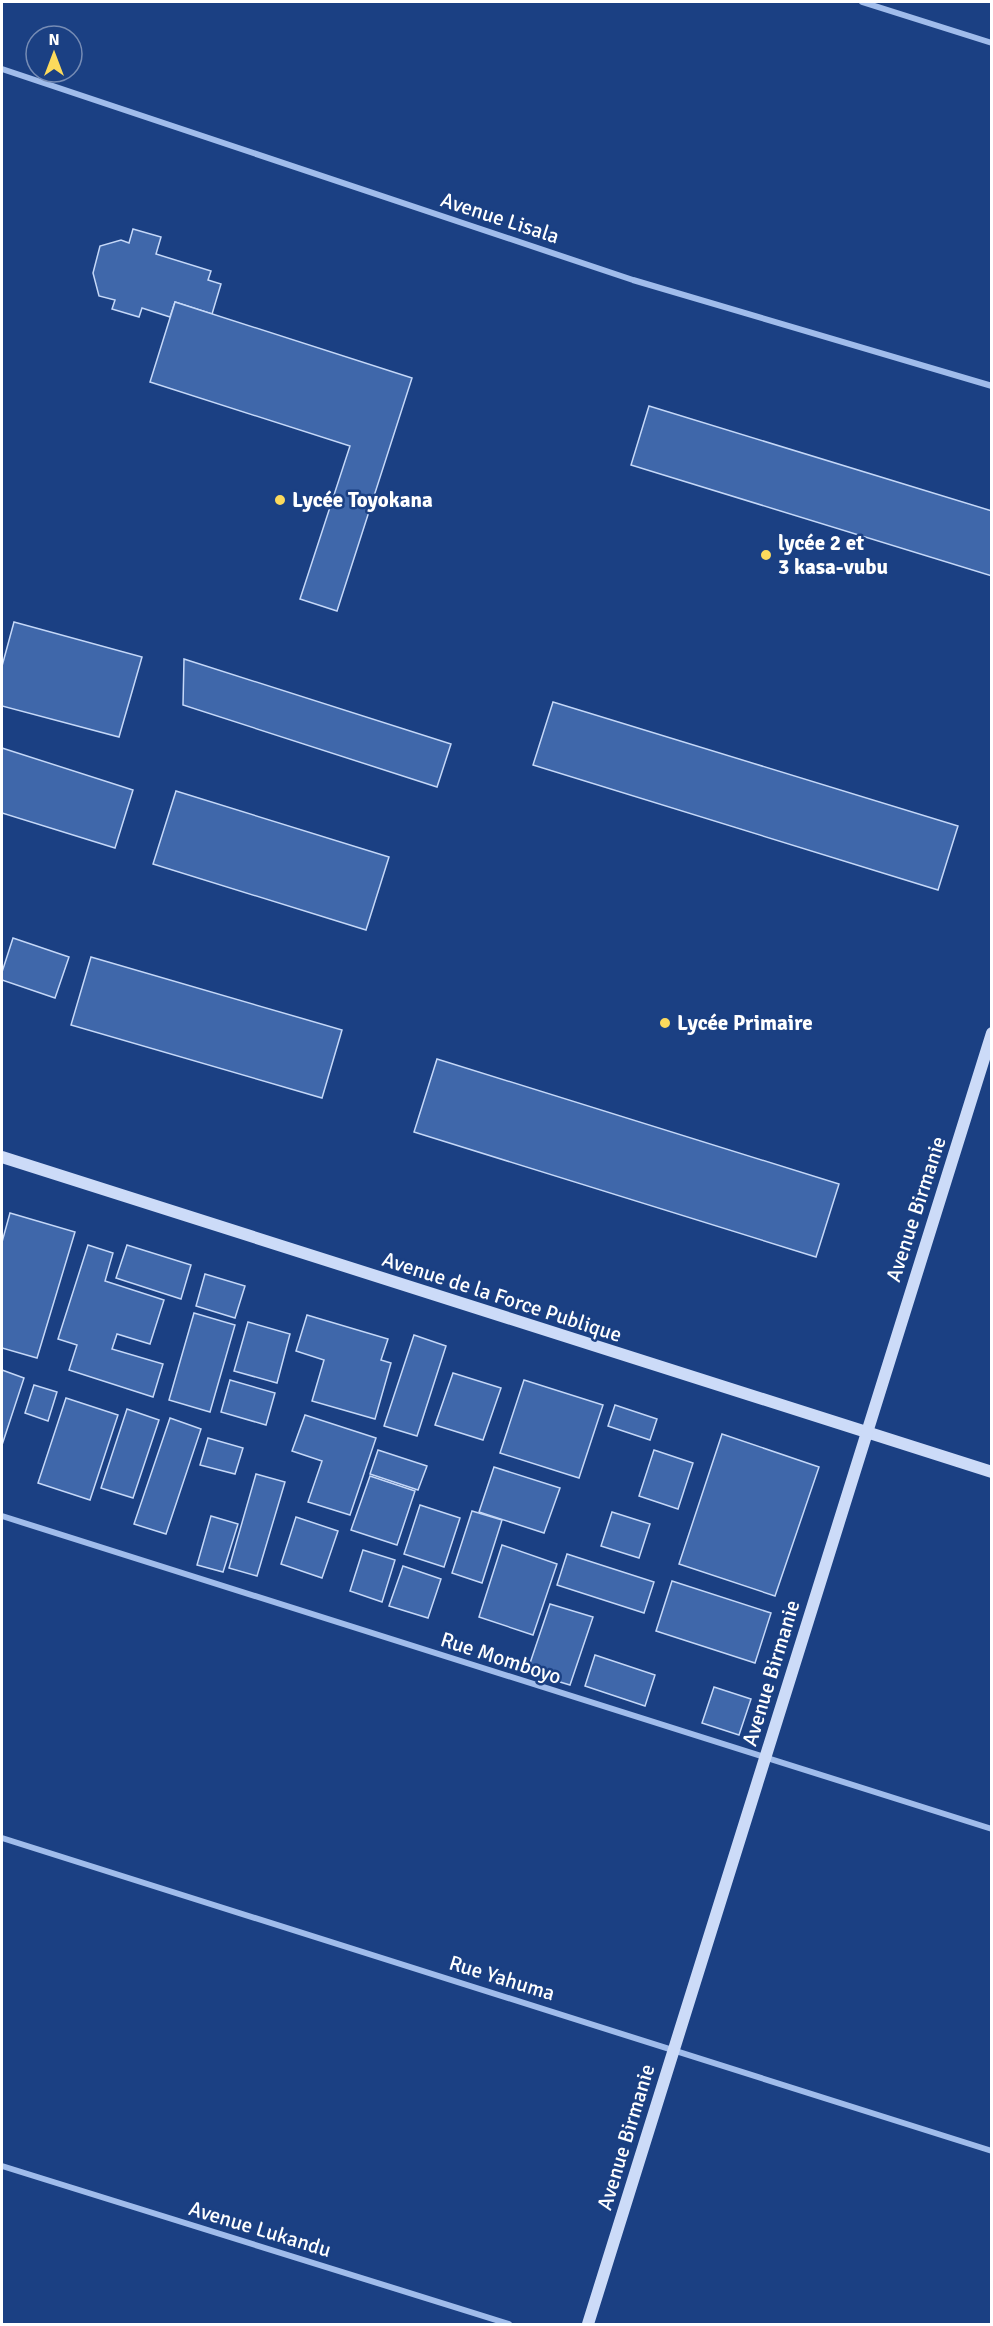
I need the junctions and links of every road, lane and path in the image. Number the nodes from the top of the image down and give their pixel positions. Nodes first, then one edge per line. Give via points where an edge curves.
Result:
1 (862, 2) edge
2 (992, 43) edge
3 (2, 69) edge
4 (992, 386) edge
5 (992, 1033) edge
6 (2, 1157) edge
7 (865, 1433) junction
8 (992, 1472) edge
9 (2, 1516) edge
10 (765, 1759) junction
11 (992, 1829) edge
12 (2, 1838) edge
13 (674, 2049) junction
14 (992, 2151) edge
15 (2, 2166) edge
16 (509, 2325) edge
17 (588, 2325) edge

1 - 2 street
3 - 4 street, Avenue Lisala via 633,280
5 - 7 street, Avenue Birmanie
6 - 7 street, Avenue de la Force Publique
7 - 8 street, Avenue de la Force Publique
7 - 10 street, Avenue Birmanie
9 - 10 street, Rue Momboyo
10 - 11 street, Rue Momboyo
10 - 13 street, Avenue Birmanie
12 - 13 street, Rue Yahuma
13 - 14 street, Rue Yahuma
13 - 17 street, Avenue Birmanie
15 - 16 street, Avenue Lukandu

